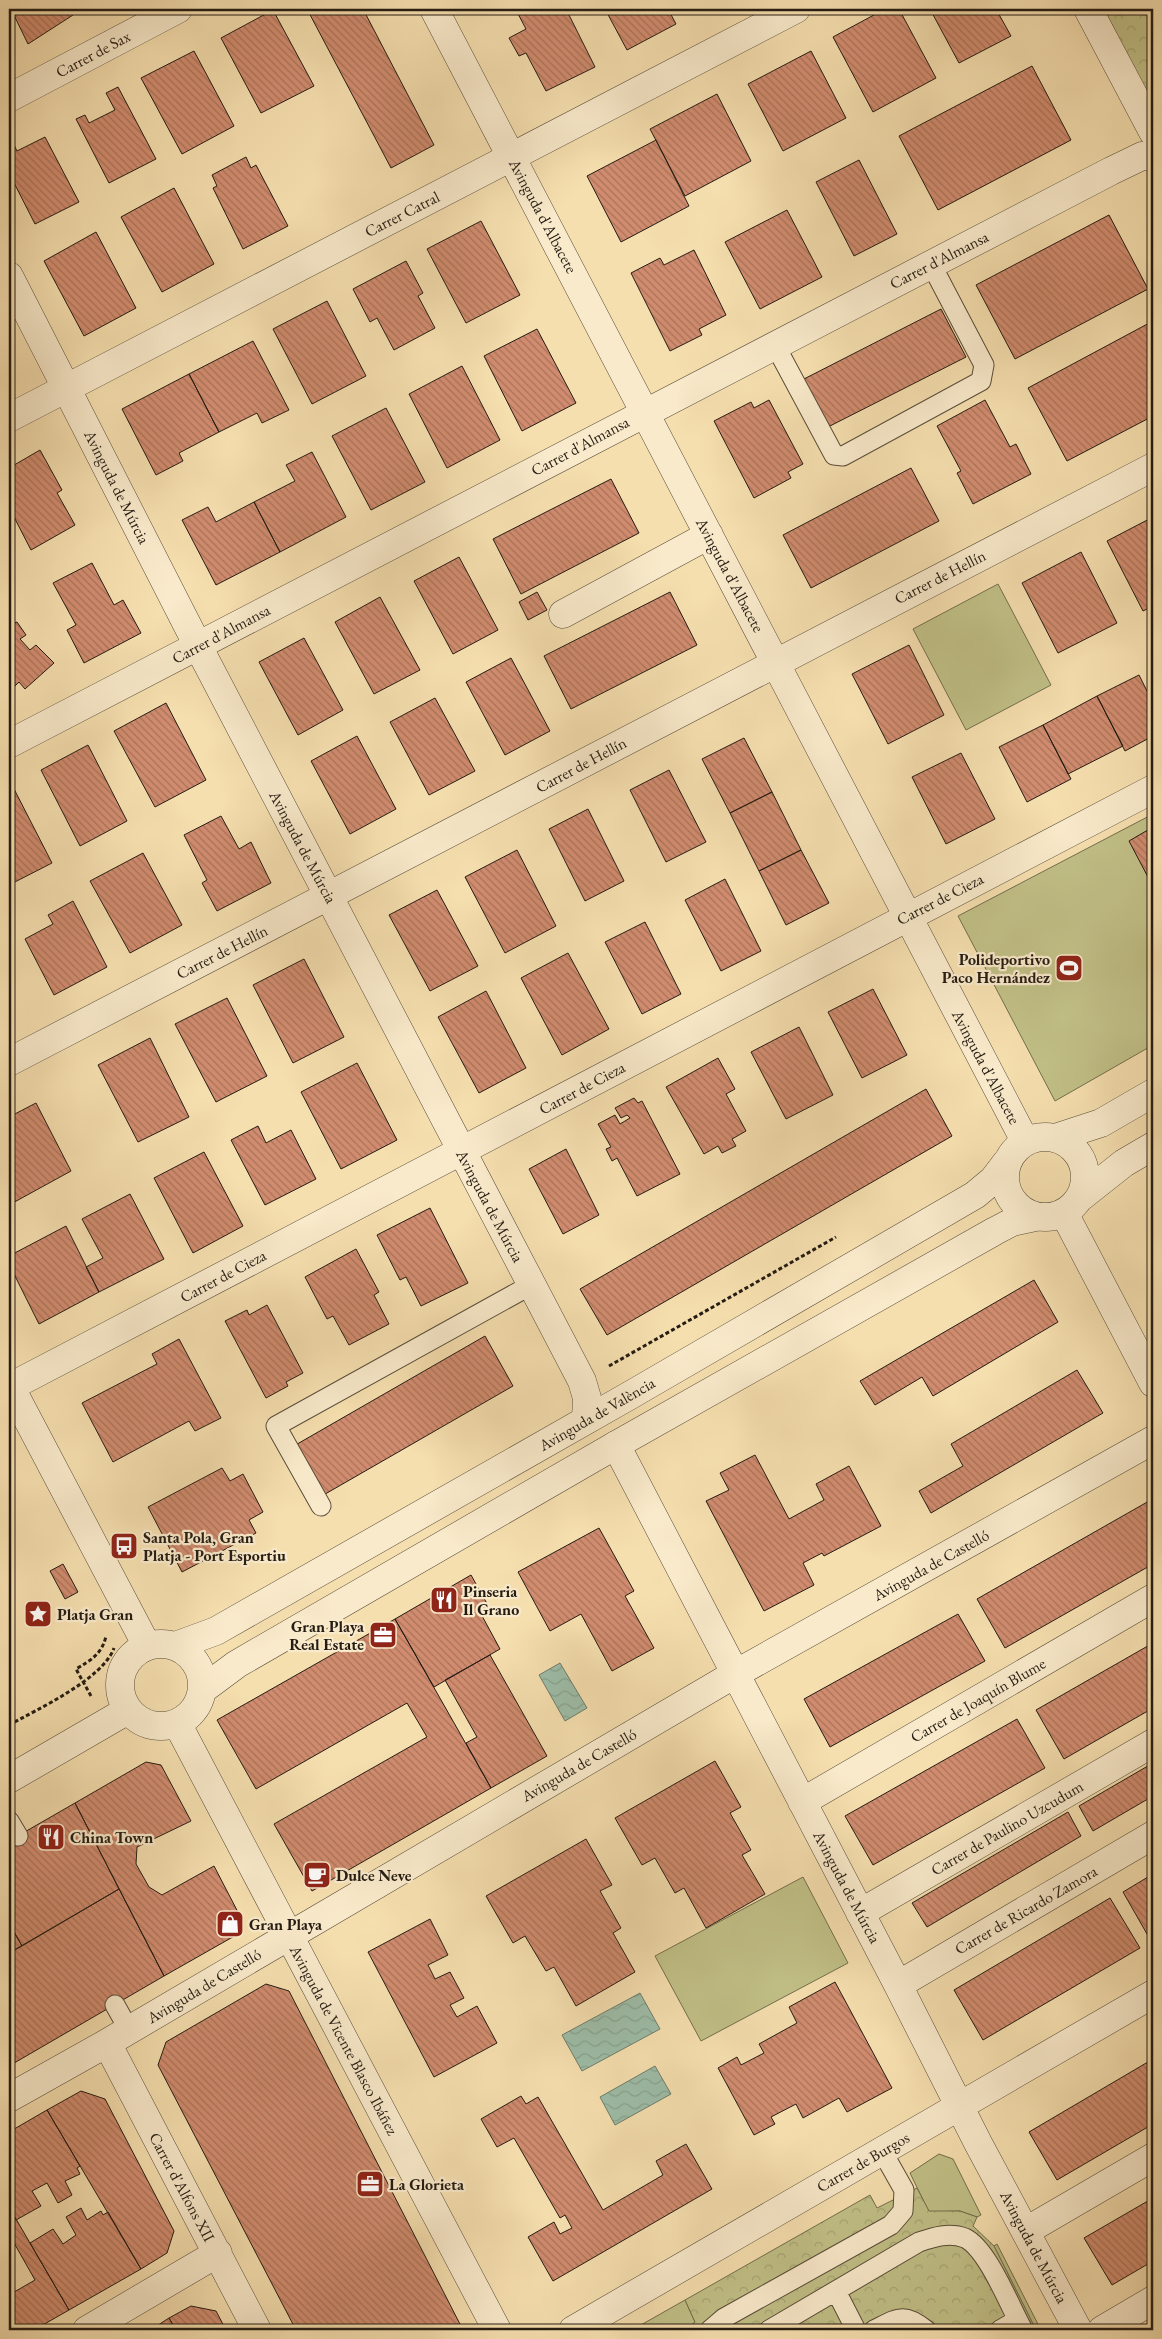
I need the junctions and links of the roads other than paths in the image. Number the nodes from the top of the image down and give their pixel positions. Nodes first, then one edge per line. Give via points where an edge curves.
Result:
1 (178, 9) edge
2 (434, 9) edge
3 (796, 9) edge
4 (1088, 9) edge
5 (9, 98) edge
6 (1153, 132) edge
7 (1153, 156) edge
8 (512, 157) junction
9 (932, 264) junction
10 (9, 276) edge
11 (775, 345) junction
12 (67, 388) junction
13 (645, 412) junction
14 (9, 418) edge
15 (1153, 466) edge
16 (709, 535) junction
17 (564, 614) dead end
18 (198, 646) junction
19 (775, 662) junction
20 (9, 744) edge
21 (1153, 789) edge
22 (329, 897) junction
23 (908, 916) junction
24 (9, 1062) edge
25 (1153, 1093) edge
26 (1055, 1138) junction
27 (1025, 1141) junction
28 (1153, 1146) edge
29 (461, 1151) junction
30 (1006, 1163) junction
31 (1073, 1205) junction
32 (1035, 1217) junction
33 (531, 1285) junction
34 (1153, 1383) edge
35 (9, 1385) edge
36 (586, 1420) junction
37 (1153, 1440) edge
38 (616, 1444) junction
39 (321, 1506) dead end
40 (1153, 1598) edge
41 (147, 1646) junction
42 (175, 1646) junction
43 (735, 1674) junction
44 (202, 1690) junction
45 (117, 1716) junction
46 (177, 1723) junction
47 (1153, 1743) edge
48 (9, 1779) edge
49 (802, 1802) junction
50 (1153, 1835) edge
51 (860, 1913) junction
52 (289, 1935) junction
53 (898, 1985) junction
54 (1153, 1994) edge
55 (115, 2005) dead end
56 (118, 2037) junction
57 (9, 2098) edge
58 (960, 2106) junction
59 (882, 2151) junction
60 (1153, 2157) edge
61 (1026, 2230) junction
62 (218, 2253) junction
63 (836, 2291) junction
64 (1153, 2300) edge
65 (1020, 2325) edge
66 (87, 2330) edge
67 (257, 2330) edge
68 (497, 2330) edge
69 (573, 2330) edge
70 (710, 2330) edge
71 (768, 2330) edge
72 (856, 2330) edge
73 (874, 2330) edge
74 (926, 2330) edge
75 (1000, 2330) edge
76 (1078, 2330) edge
77 (1102, 2330) edge

1 - 5 street, Carrer de Sax
2 - 8 street, Avinguda d'Albacete
3 - 8 street, Carrer Catral
4 - 6 street
7 - 9 street, Carrer d'Almansa via 1142,156 1111,171
8 - 12 street, Carrer Catral
8 - 13 street, Avinguda d'Albacete
9 - 11 street, Carrer d'Almansa
9 - 11 lane via 984,365 981,381 844,456 834,455
10 - 12 street, Avinguda de Múrcia
11 - 13 street, Carrer d'Almansa
12 - 14 street, Carrer Catral
12 - 18 street, Avinguda de Múrcia
13 - 16 street, Avinguda d'Albacete
13 - 18 street, Carrer d'Almansa
15 - 19 street, Carrer de Hellín
16 - 17 street
16 - 19 street, Avinguda d'Albacete
18 - 20 street, Carrer d'Almansa
18 - 22 street, Avinguda de Múrcia
19 - 22 street, Carrer de Hellín
19 - 23 street, Avinguda d'Albacete
21 - 23 street, Carrer de Cieza
22 - 24 street, Carrer de Hellín
22 - 29 street, Avinguda de Múrcia
23 - 27 street, Avinguda d'Albacete
23 - 29 street, Carrer de Cieza
25 - 26 street via 1101,1123
26 - 27 street
26 - 31 street via 1071,1146 1082,1161 1086,1179
27 - 30 street
28 - 31 street via 1117,1168
29 - 33 street, Avinguda de Múrcia
29 - 35 street, Carrer de Cieza
30 - 32 street via 1004,1180 1009,1196 1020,1210
30 - 36 street, Avinguda de València via 993,1180 974,1195
31 - 32 street via 1050,1218
31 - 34 street
32 - 38 street via 1012,1222 994,1231
33 - 36 street, Avinguda de Múrcia via 582,1381 587,1398
33 - 39 lane via 276,1426
35 - 41 street
36 - 42 street, Avinguda de València via 216,1631
37 - 43 street, Avinguda de Castelló
38 - 43 street, Avinguda de Múrcia
38 - 44 street via 237,1664
40 - 49 street, Carrer de Joaquín Blume
41 - 42 street
41 - 45 street via 126,1662 121,1675
42 - 44 street via 196,1663
43 - 49 street, Avinguda de Múrcia
43 - 52 street, Avinguda de Castelló
44 - 46 street via 194,1710
45 - 46 street via 150,1725
45 - 48 street
46 - 52 street, Avinguda de Vicente Blasco Ibáñez
47 - 51 street, Carrer de Paulino Uzcudum
49 - 51 street, Avinguda de Múrcia
50 - 53 street, Carrer de Ricardo Zamora
51 - 53 street, Avinguda de Múrcia
52 - 56 street, Avinguda de Castelló
52 - 68 street, Avinguda de Vicente Blasco Ibáñez
53 - 58 street, Avinguda de Múrcia
54 - 58 street, Carrer de Burgos
55 - 56 lane
56 - 57 street, Avinguda de Castelló
56 - 62 street, Carrer d'Alfons XII
58 - 59 street, Carrer de Burgos
58 - 61 street, Avinguda de Múrcia
59 - 69 street, Carrer de Burgos
59 - 70 lane via 904,2190 903,2211 891,2225 724,2318
60 - 61 street
61 - 76 street, Avinguda de Múrcia
62 - 66 street
62 - 67 street, Carrer d'Alfons XII
63 - 65 lane via 919,2242 943,2235 965,2239 983,2254
63 - 71 lane
63 - 72 lane
64 - 77 street
65 - 75 lane
73 - 74 lane via 896,2319 912,2319

